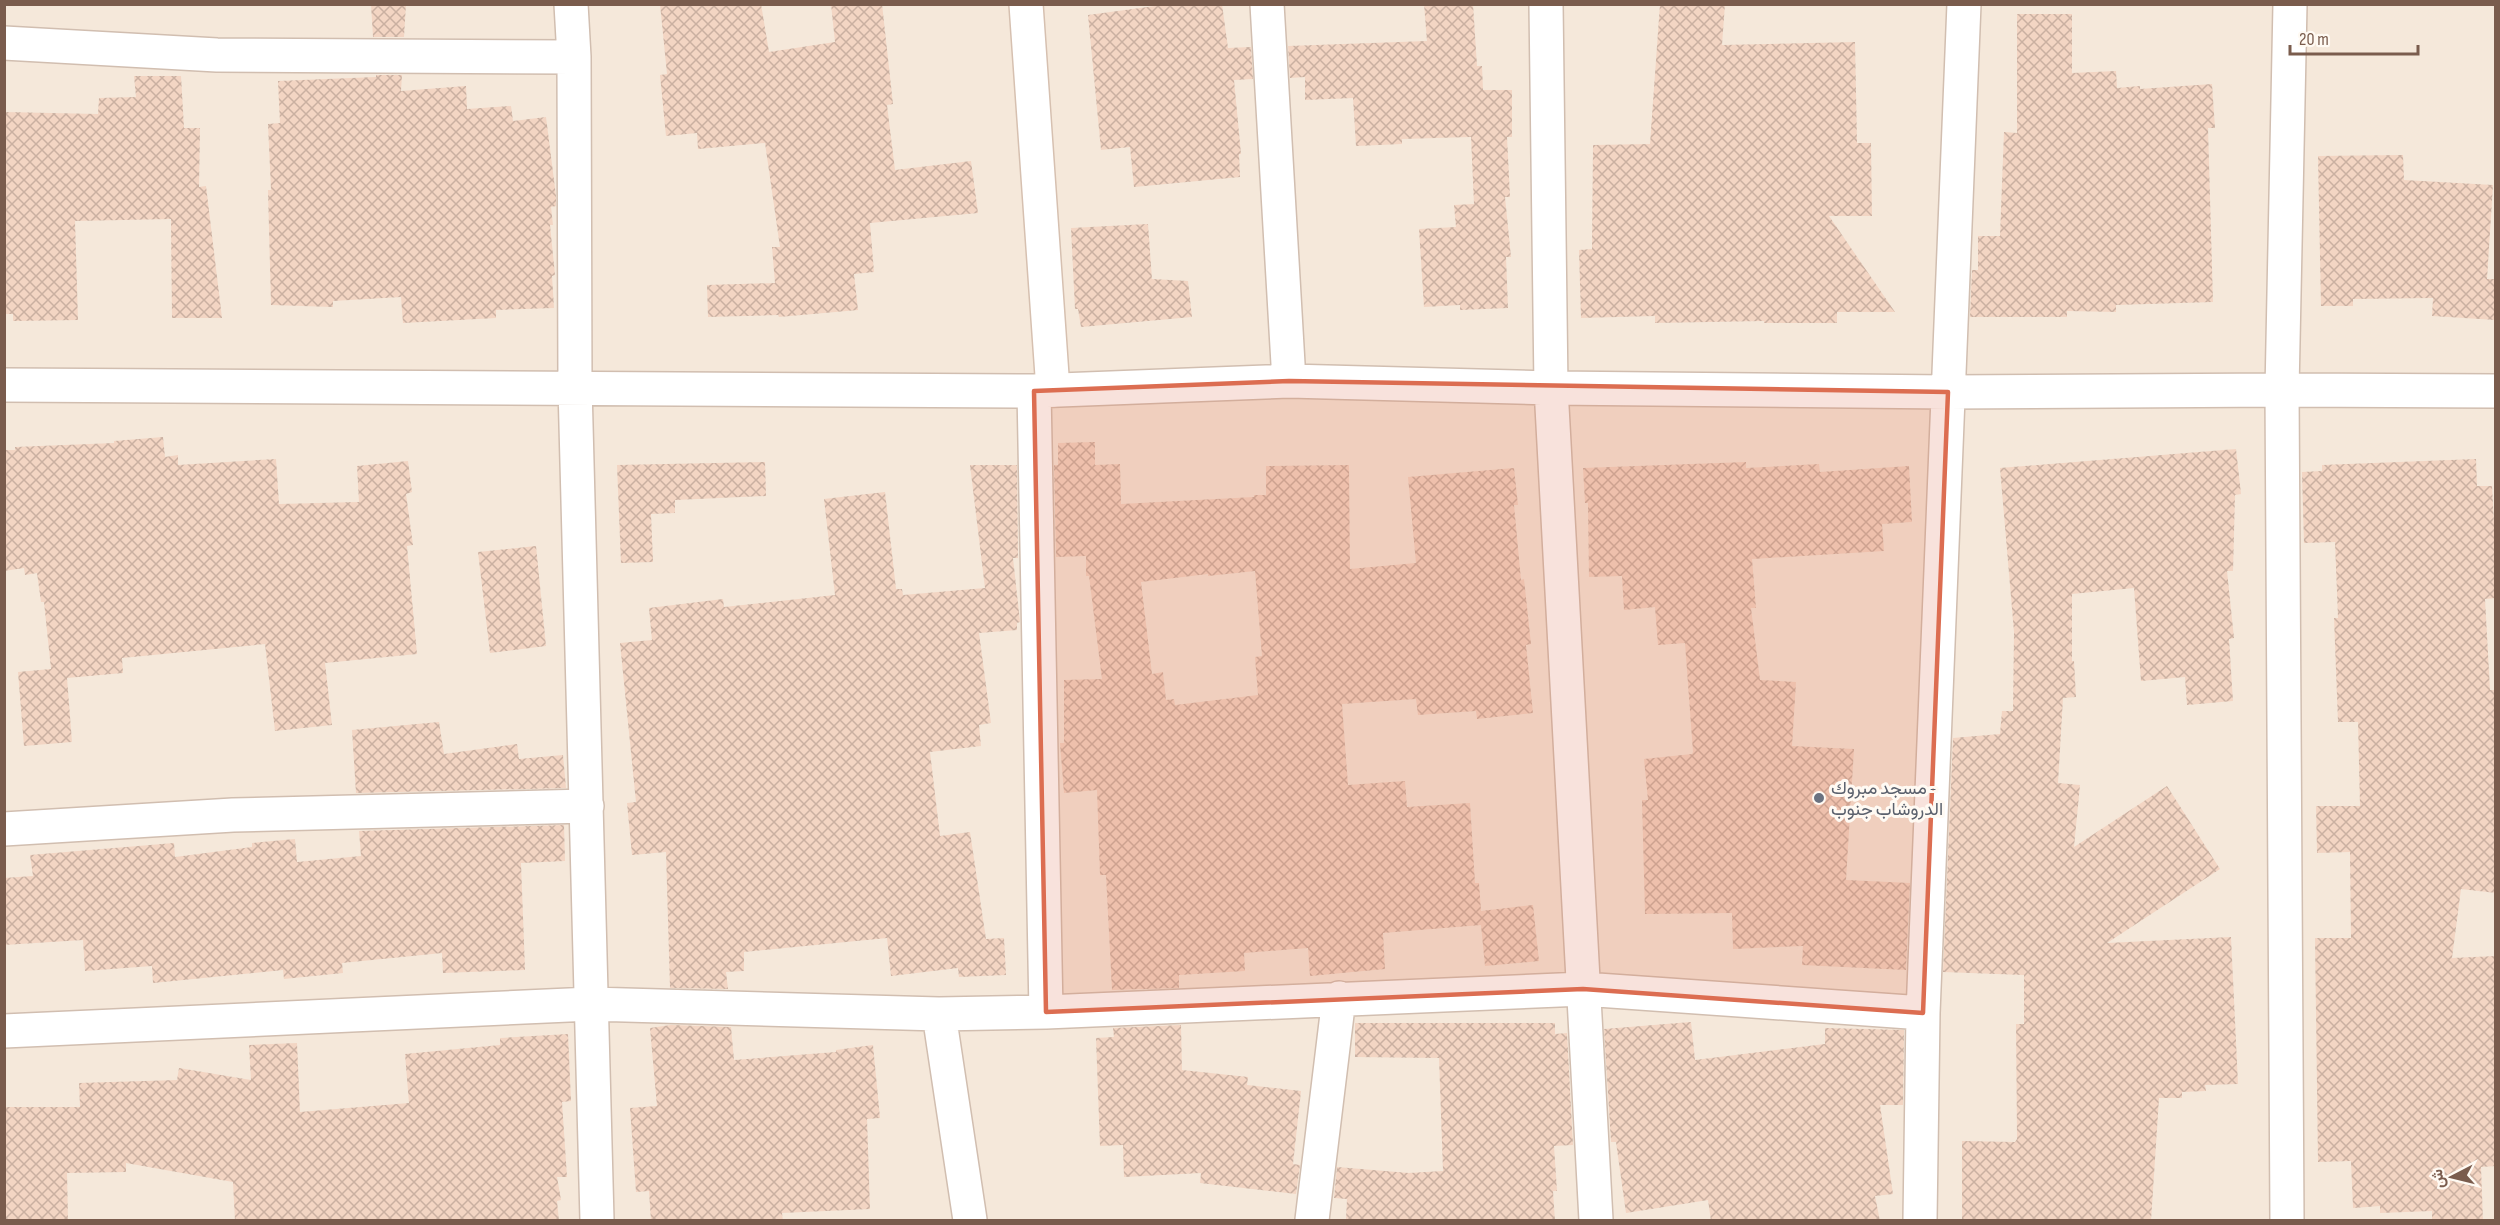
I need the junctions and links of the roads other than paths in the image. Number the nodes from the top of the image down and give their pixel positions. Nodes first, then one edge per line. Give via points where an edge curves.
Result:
1 (571, 4) edge
2 (1026, 4) edge
3 (1267, 4) edge
4 (1546, 4) edge
5 (1964, 4) edge
6 (2290, 4) edge
7 (4, 43) edge
8 (574, 57) junction
9 (1289, 381) junction
10 (4, 385) edge
11 (575, 387) junction
12 (1551, 388) junction
13 (2282, 390) junction
14 (1043, 391) junction
15 (1948, 392) junction
16 (2496, 392) edge
17 (587, 806) junction
18 (4, 829) edge
19 (1583, 989) junction
20 (1339, 998) junction
21 (591, 1004) junction
22 (1046, 1012) junction
23 (1923, 1013) junction
24 (939, 1014) junction
25 (4, 1031) edge
26 (597, 1221) edge
27 (970, 1221) edge
28 (1312, 1221) edge
29 (1596, 1221) edge
30 (1920, 1221) edge
31 (2287, 1221) edge

1 - 8 street
2 - 14 street
3 - 9 street
4 - 12 street
5 - 15 street
6 - 13 street
7 - 8 street via 217,55
8 - 11 street
9 - 12 street
9 - 14 street
10 - 11 street
11 - 14 street
11 - 17 street
12 - 15 street
12 - 19 street
13 - 15 street
13 - 16 street
13 - 31 street
14 - 22 street
15 - 23 street
17 - 18 street via 232,815
17 - 21 street
19 - 20 street
19 - 23 street
19 - 29 street
20 - 22 street
20 - 28 street
21 - 24 street
21 - 25 street
21 - 26 street
22 - 24 street
23 - 30 street
24 - 27 street

